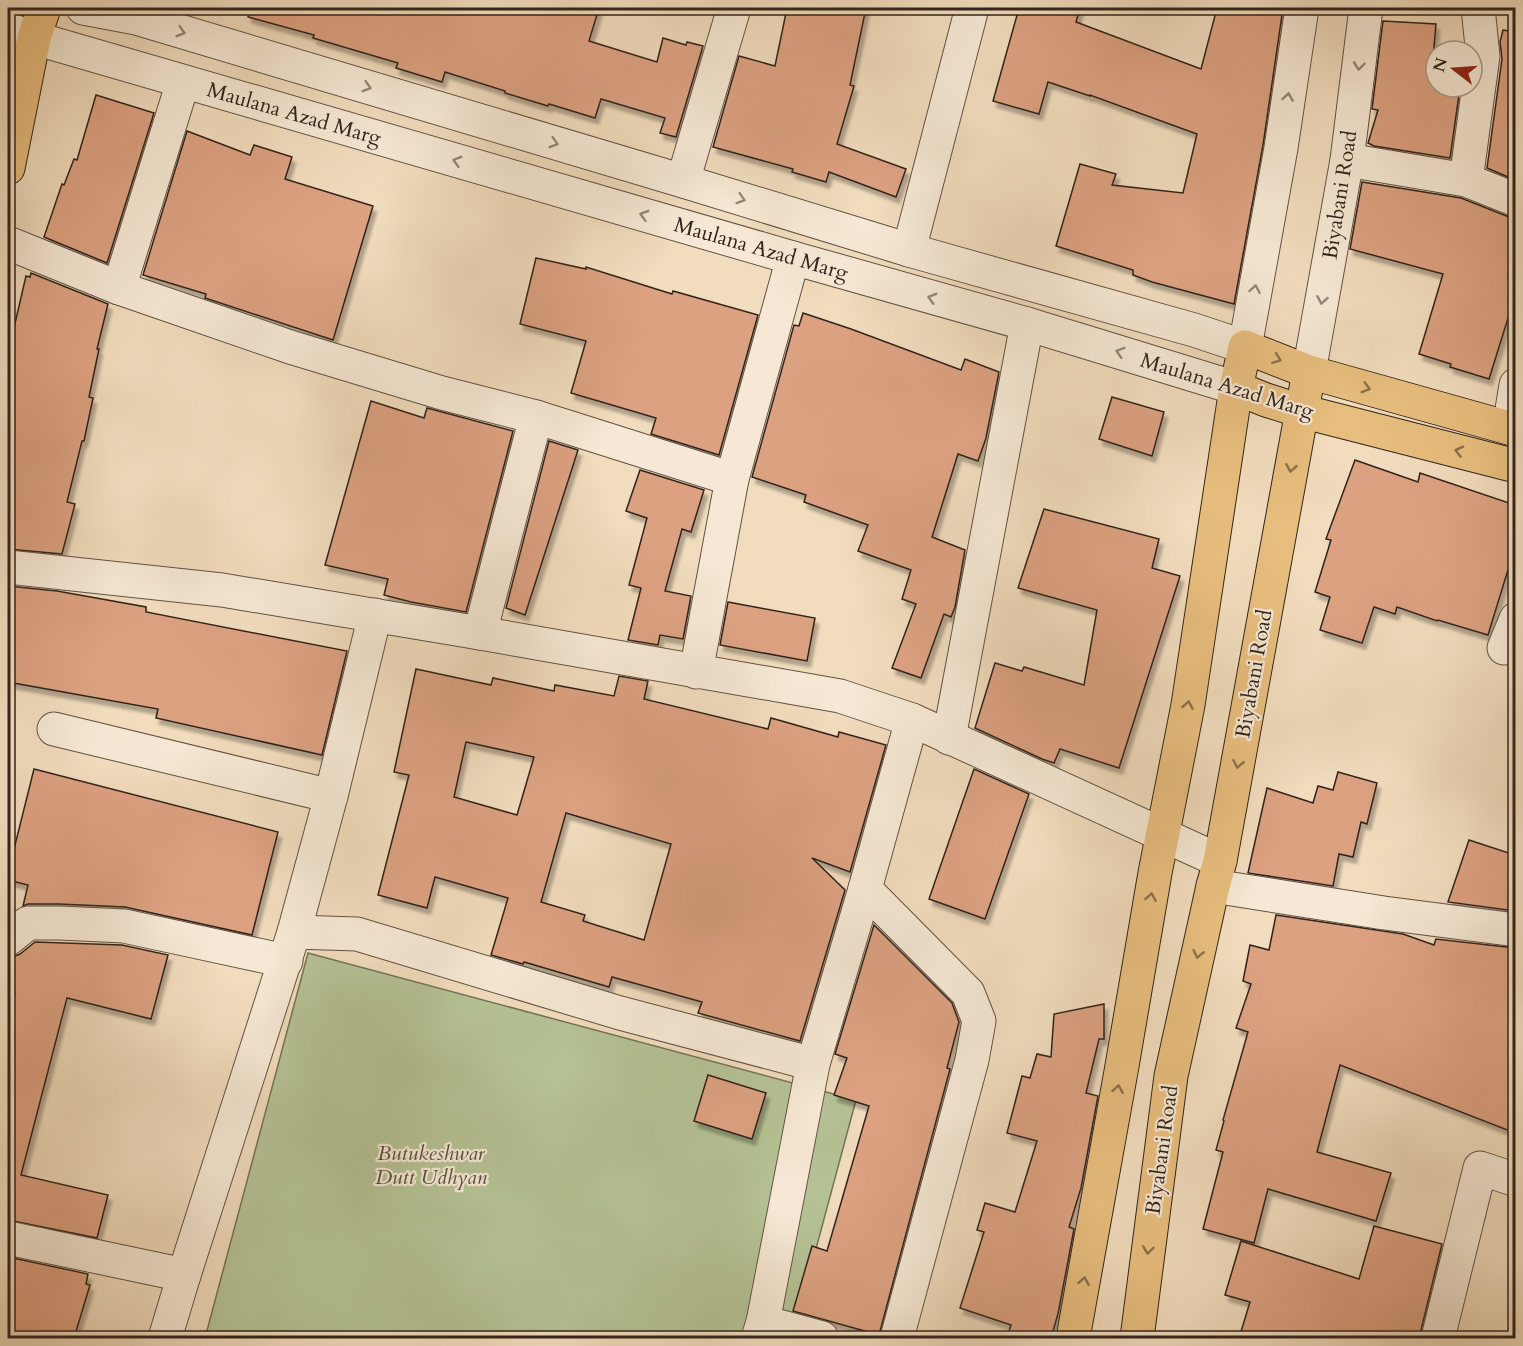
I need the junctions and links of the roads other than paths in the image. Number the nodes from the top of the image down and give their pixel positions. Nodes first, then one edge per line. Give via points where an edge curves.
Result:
1 (44, 8) edge
2 (83, 8) edge
3 (734, 8) edge
4 (972, 8) edge
5 (1302, 8) edge
6 (1366, 8) edge
7 (1478, 8) edge
8 (21, 34) edge
9 (183, 82) junction
10 (1347, 160) junction
11 (8, 168) edge
12 (1466, 180) junction
13 (682, 181) junction
14 (1515, 200) edge
15 (8, 243) edge
16 (909, 250) junction
17 (793, 258) junction
18 (119, 288) junction
19 (1027, 324) junction
20 (1245, 347) junction
21 (1309, 372) junction
22 (1515, 385) edge
23 (1236, 388) junction
24 (1301, 411) junction
25 (536, 417) junction
26 (1512, 429) edge
27 (1515, 465) edge
28 (732, 479) junction
29 (8, 567) edge
30 (375, 615) junction
31 (1515, 619) edge
32 (480, 633) junction
33 (1515, 646) edge
34 (696, 672) junction
35 (912, 720) junction
36 (54, 729) dead end
37 (949, 738) junction
38 (331, 796) junction
39 (1162, 835) junction
40 (1216, 874) junction
41 (865, 889) junction
42 (1515, 930) edge
43 (8, 939) edge
44 (290, 947) junction
45 (813, 1064) junction
46 (1515, 1180) edge
47 (8, 1238) edge
48 (184, 1275) junction
49 (761, 1330) edge
50 (165, 1338) edge
51 (822, 1338) edge
52 (897, 1338) edge
53 (1073, 1338) edge
54 (1137, 1338) edge
55 (1438, 1338) edge

1 - 8 main road
2 -> 13 street, Maulana Azad Marg via 136,18
3 - 13 street
4 - 16 street
20 -> 5 street
6 -> 10 street, Biyabani Road
7 - 12 street via 1483,56
8 - 9 street, Maulana Azad Marg
8 - 11 main road
17 -> 9 street, Maulana Azad Marg
9 - 18 street
10 - 12 street
10 -> 21 street, Biyabani Road
12 - 14 street
13 -> 16 street, Maulana Azad Marg
15 - 18 street
16 - 20 street, Maulana Azad Marg
19 -> 17 street, Maulana Azad Marg
17 - 28 street
18 - 25 street via 290,347
23 -> 19 street, Maulana Azad Marg
19 - 37 street
20 -> 21 main road, Maulana Azad Marg
20 - 23 main road
21 - 24 main road, Biyabani Road
21 -> 26 main road, Maulana Azad Marg
22 - 26 street
23 - 24 main road, Maulana Azad Marg
39 -> 23 main road via 1188,705
27 -> 24 main road, Maulana Azad Marg
24 -> 40 main road, Biyabani Road
25 - 28 street
25 - 32 street
28 - 34 street
29 - 30 street via 222,590
30 - 32 street
30 - 38 street
31 - 33 street via 1504,648
32 - 34 street
34 - 35 street via 840,696
35 - 37 street
35 - 41 street
36 - 38 street
37 - 39 street
38 - 44 street
39 - 40 street
53 -> 39 main road
40 - 42 street via 1384,913
40 -> 54 main road, Biyabani Road via 1171,1076
41 - 45 street
41 - 52 street via 968,993 979,1021
43 - 44 street via 28,923 59,923 124,926
44 - 45 street via 357,934 620,1013
44 - 48 street
45 - 49 street
46 - 55 street via 1480,1168
47 - 48 street
48 - 50 street
49 - 51 street

